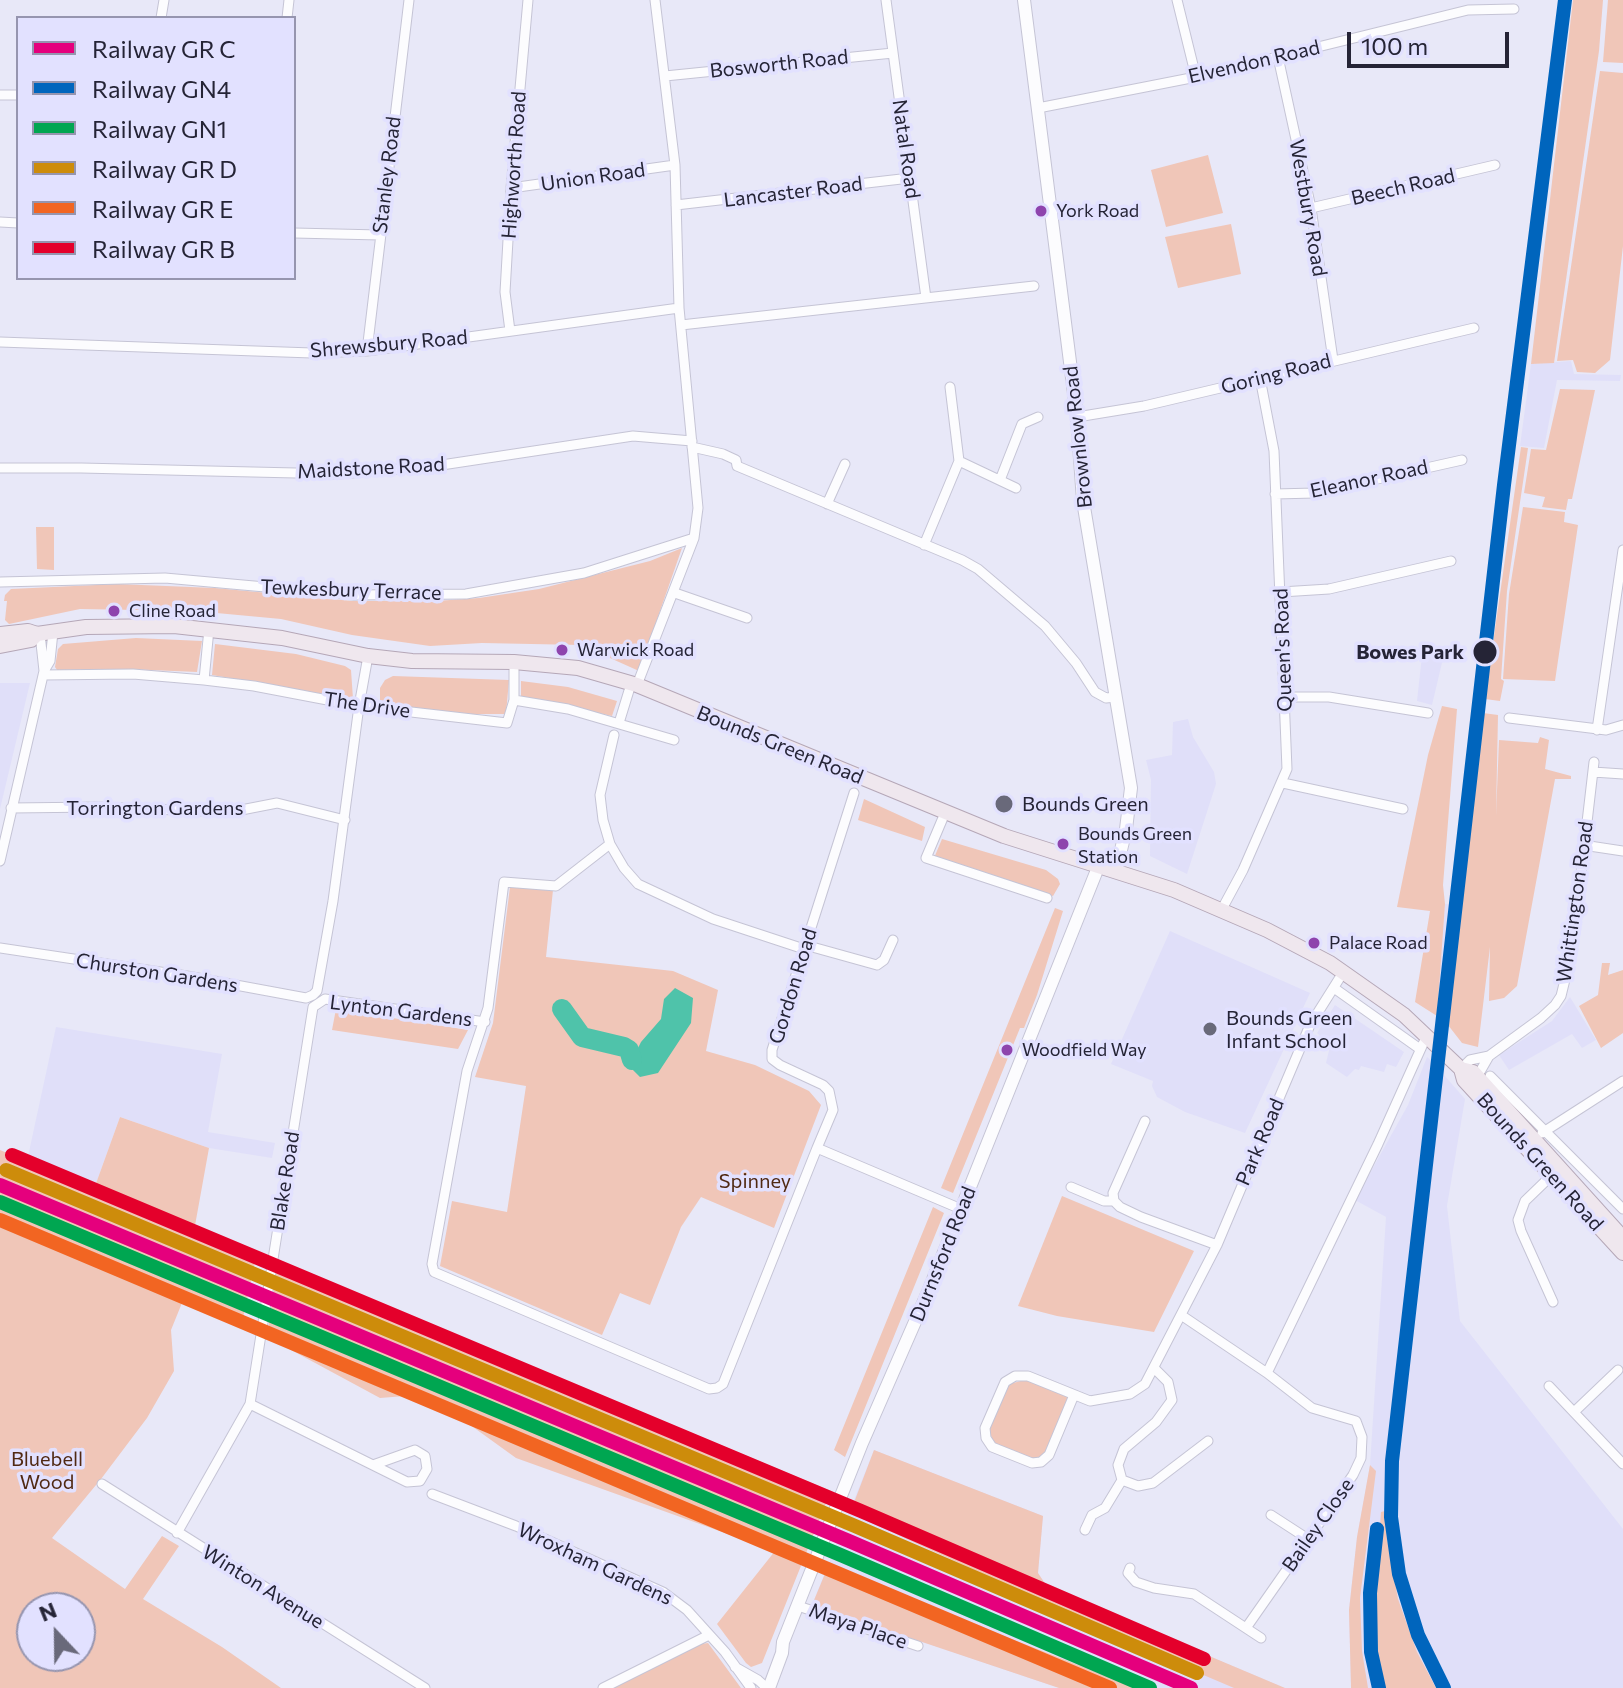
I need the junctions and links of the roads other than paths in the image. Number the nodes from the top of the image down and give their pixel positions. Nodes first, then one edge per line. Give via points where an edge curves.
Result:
1 (409, 0) edge
2 (528, 0) edge
3 (655, 0) edge
4 (886, 0) edge
5 (1024, 0) edge
6 (1177, 0) edge
7 (1514, 9) dead end
8 (893, 53) junction
9 (1278, 57) junction
10 (665, 76) junction
11 (1196, 77) junction
12 (1038, 108) junction
13 (675, 165) junction
14 (1495, 165) dead end
15 (910, 178) junction
16 (511, 188) junction
17 (676, 205) junction
18 (1311, 208) junction
19 (296, 233) edge
20 (380, 235) junction
21 (1034, 286) dead end
22 (926, 298) junction
23 (679, 308) junction
24 (681, 325) junction
25 (1474, 328) dead end
26 (510, 331) junction
27 (0, 342) edge
28 (367, 351) junction
29 (1333, 360) junction
30 (1260, 378) junction
31 (950, 387) dead end
32 (1038, 417) dead end
33 (1077, 417) junction
34 (692, 444) junction
35 (1462, 460) dead end
36 (959, 461) junction
37 (845, 464) dead end
38 (0, 468) edge
39 (1000, 480) junction
40 (1016, 488) dead end
41 (1275, 494) junction
42 (827, 504) junction
43 (694, 538) junction
44 (924, 545) junction
45 (1623, 551) edge
46 (1451, 561) dead end
47 (0, 582) edge
48 (1281, 592) junction
49 (675, 593) junction
50 (747, 618) dead end
51 (209, 629) junction
52 (43, 633) junction
53 (0, 634) edge
54 (0, 646) edge
55 (368, 656) junction
56 (514, 662) junction
57 (44, 673) junction
58 (204, 680) junction
59 (634, 684) junction
60 (1116, 697) junction
61 (1286, 697) junction
62 (514, 700) junction
63 (359, 706) junction
64 (1428, 713) dead end
65 (1509, 718) dead end
66 (619, 723) junction
67 (1623, 725) edge
68 (1597, 730) junction
69 (614, 735) dead end
70 (674, 740) dead end
71 (1623, 774) edge
72 (1283, 783) junction
73 (854, 793) dead end
74 (11, 808) junction
75 (1403, 809) dead end
76 (945, 813) junction
77 (345, 820) junction
78 (610, 844) junction
79 (1583, 845) junction
80 (1623, 851) edge
81 (0, 861) edge
82 (1099, 865) junction
83 (1116, 871) junction
84 (1047, 898) dead end
85 (1222, 909) junction
86 (893, 940) dead end
87 (804, 947) junction
88 (0, 948) edge
89 (1344, 971) junction
90 (1334, 988) junction
91 (315, 999) junction
92 (1388, 1002) junction
93 (1375, 1019) junction
94 (485, 1022) junction
95 (1423, 1038) junction
96 (1489, 1056) junction
97 (1458, 1066) junction
98 (1483, 1076) junction
99 (1623, 1081) edge
100 (1145, 1121) dead end
101 (1535, 1139) junction
102 (817, 1148) junction
103 (1556, 1172) junction
104 (1071, 1187) dead end
105 (1114, 1201) junction
106 (961, 1209) junction
107 (1623, 1209) edge
108 (1623, 1238) edge
109 (1217, 1245) junction
110 (1623, 1253) edge
111 (1553, 1302) dead end
112 (1181, 1315) junction
113 (1155, 1369) junction
114 (1618, 1370) dead end
115 (1267, 1373) junction
116 (1549, 1386) dead end
117 (1074, 1395) junction
118 (250, 1404) junction
119 (1574, 1412) junction
120 (1208, 1441) dead end
121 (1623, 1464) edge
122 (373, 1465) junction
123 (1122, 1480) junction
124 (102, 1484) dead end
125 (432, 1494) dead end
126 (1271, 1515) dead end
127 (1085, 1530) dead end
128 (177, 1533) junction
129 (1308, 1539) junction
130 (1130, 1568) dead end
131 (798, 1606) junction
132 (1246, 1628) junction
133 (709, 1635) junction
134 (1261, 1638) dead end
135 (918, 1646) dead end
136 (762, 1687) edge
137 (425, 1688) edge
138 (603, 1688) edge

1 - 20 street, Stanley Road
2 - 16 street, Highworth Road
3 - 10 street
4 - 8 street, Natal Road
5 - 12 main road, Brownlow Road
6 - 11 street
7 - 9 street, Elvendon Road via 1468,10
8 - 10 street, Bosworth Road
8 - 15 street, Natal Road
9 - 11 street, Elvendon Road
9 - 18 street, Westbury Road
10 - 13 street
11 - 12 street, Elvendon Road
12 - 33 main road, Brownlow Road
13 - 16 street, Union Road
13 - 17 street
14 - 18 street, Beech Road
15 - 17 street, Lancaster Road
15 - 22 street, Natal Road
16 - 26 street, Highworth Road via 505,292
17 - 23 street
18 - 29 street, Westbury Road
19 - 20 street
20 - 28 street, Stanley Road
21 - 22 street
22 - 24 street
23 - 24 street
23 - 26 street, Shrewsbury Road
24 - 34 street
25 - 29 street, Goring Road
26 - 28 street, Shrewsbury Road
27 - 28 street, Shrewsbury Road
29 - 30 street, Goring Road
30 - 33 street, Goring Road
30 - 41 street, Queen's Road via 1274,451
31 - 36 street
32 - 39 street via 1022,424
33 - 60 main road, Brownlow Road via 1083,501
34 - 38 street, Maidstone Road via 633,436 435,466 339,474
34 - 42 street, Maidstone Road
34 - 43 street
35 - 41 street, Eleanor Road via 1315,493
36 - 39 street
36 - 44 street
37 - 42 street
39 - 40 street
41 - 48 street, Queen's Road
42 - 44 street
43 - 47 street, Tewkesbury Terrace via 607,567 466,594 354,595 165,578
43 - 49 street
44 - 60 street via 962,560 998,584 1045,626 1095,692
45 - 68 street
46 - 48 street via 1329,589
48 - 61 street, Queen's Road
49 - 50 street
49 - 59 street
51 - 52 main road, Bounds Green Road via 133,626
51 - 55 main road, Bounds Green Road
51 - 58 street
52 - 53 main road, Bounds Green Road
52 - 54 main road, Bounds Green Road
52 - 57 street via 50,661
55 - 56 main road, Bounds Green Road
55 - 63 street, Blake Road
56 - 59 main road, Bounds Green Road via 578,668
56 - 62 street
57 - 58 street, The Drive
57 - 74 street
58 - 63 street, The Drive
59 - 66 street
59 - 76 main road, Bounds Green Road
60 - 83 main road, Brownlow Road via 1131,799
61 - 64 street via 1329,697
61 - 72 street, Queen's Road
62 - 63 street, The Drive via 507,723
62 - 66 street
63 - 77 street, Blake Road
65 - 68 street
66 - 70 street
67 - 68 street
69 - 78 street via 600,795
71 - 79 street, Whittington Road via 1593,767
72 - 75 street
72 - 85 street, Queen's Road
73 - 87 street, Gordon Road
74 - 77 street, Torrington Gardens via 231,812 277,803
74 - 81 street
76 - 82 main road, Bounds Green Road
76 - 84 street via 926,858
77 - 91 street, Blake Road
78 - 87 street via 638,884 713,919
78 - 94 street via 556,886 504,882
79 - 80 street
79 - 96 street, Whittington Road via 1572,951 1561,996 1541,1018
82 - 83 main road, Bounds Green Road
82 - 106 main road, Durnsford Road
83 - 85 main road, Bounds Green Road
85 - 89 main road, Bounds Green Road
86 - 87 street via 877,965
87 - 102 street, Gordon Road via 772,1059 829,1091 833,1110
88 - 91 street, Churston Gardens
89 - 90 street, Park Road
89 - 92 main road, Bounds Green Road
90 - 93 street
90 - 109 street, Park Road via 1310,1025
91 - 94 street, Lynton Gardens
91 - 118 street, Blake Road
92 - 93 street
92 - 95 main road, Bounds Green Road
93 - 95 street
94 - 102 street via 467,1071 434,1272 709,1389 723,1384
95 - 97 main road, Bounds Green Road
95 - 115 street via 1400,1097
96 - 97 street, Whittington Road
96 - 98 street, Whittington Road
97 - 98 main road, Bounds Green Road
97 - 101 main road, Bounds Green Road via 1464,1080
98 - 101 main road, Bounds Green Road
99 - 101 street
100 - 105 street
101 - 103 main road, Bounds Green Road
101 - 107 street
102 - 106 street
103 - 108 main road, Bounds Green Road
103 - 110 main road, Bounds Green Road
103 - 111 street via 1525,1201 1518,1220
104 - 105 street
105 - 109 street via 1141,1217
106 - 131 main road, Durnsford Road
109 - 112 street, Park Road
112 - 113 street, Park Road
112 - 115 street
113 - 117 street via 1130,1394 1090,1401
113 - 123 street via 1168,1382 1172,1400 1124,1449 1118,1465
114 - 119 street
115 - 129 street, Bailey Close via 1312,1408 1356,1421 1362,1437 1353,1475
116 - 119 street
117 - 117 street via 1015,1376 1005,1382 985,1428 986,1438 992,1447 1041,1462 1049,1455
118 - 122 street
118 - 128 street, Blake Road
119 - 121 street
120 - 123 street via 1153,1483 1138,1486
122 - 122 street via 415,1450 425,1456 427,1469 420,1481 407,1482
123 - 127 street
124 - 128 street, Winton Avenue
125 - 133 street, Wroxham Gardens via 663,1592
126 - 129 street
128 - 137 street, Winton Avenue
129 - 132 street, Bailey Close
130 - 132 street via 1136,1582 1194,1594
131 - 135 street, Maya Place
131 - 136 main road, Durnsford Road
132 - 134 street
133 - 136 street, Wroxham Gardens via 735,1667
133 - 138 street

